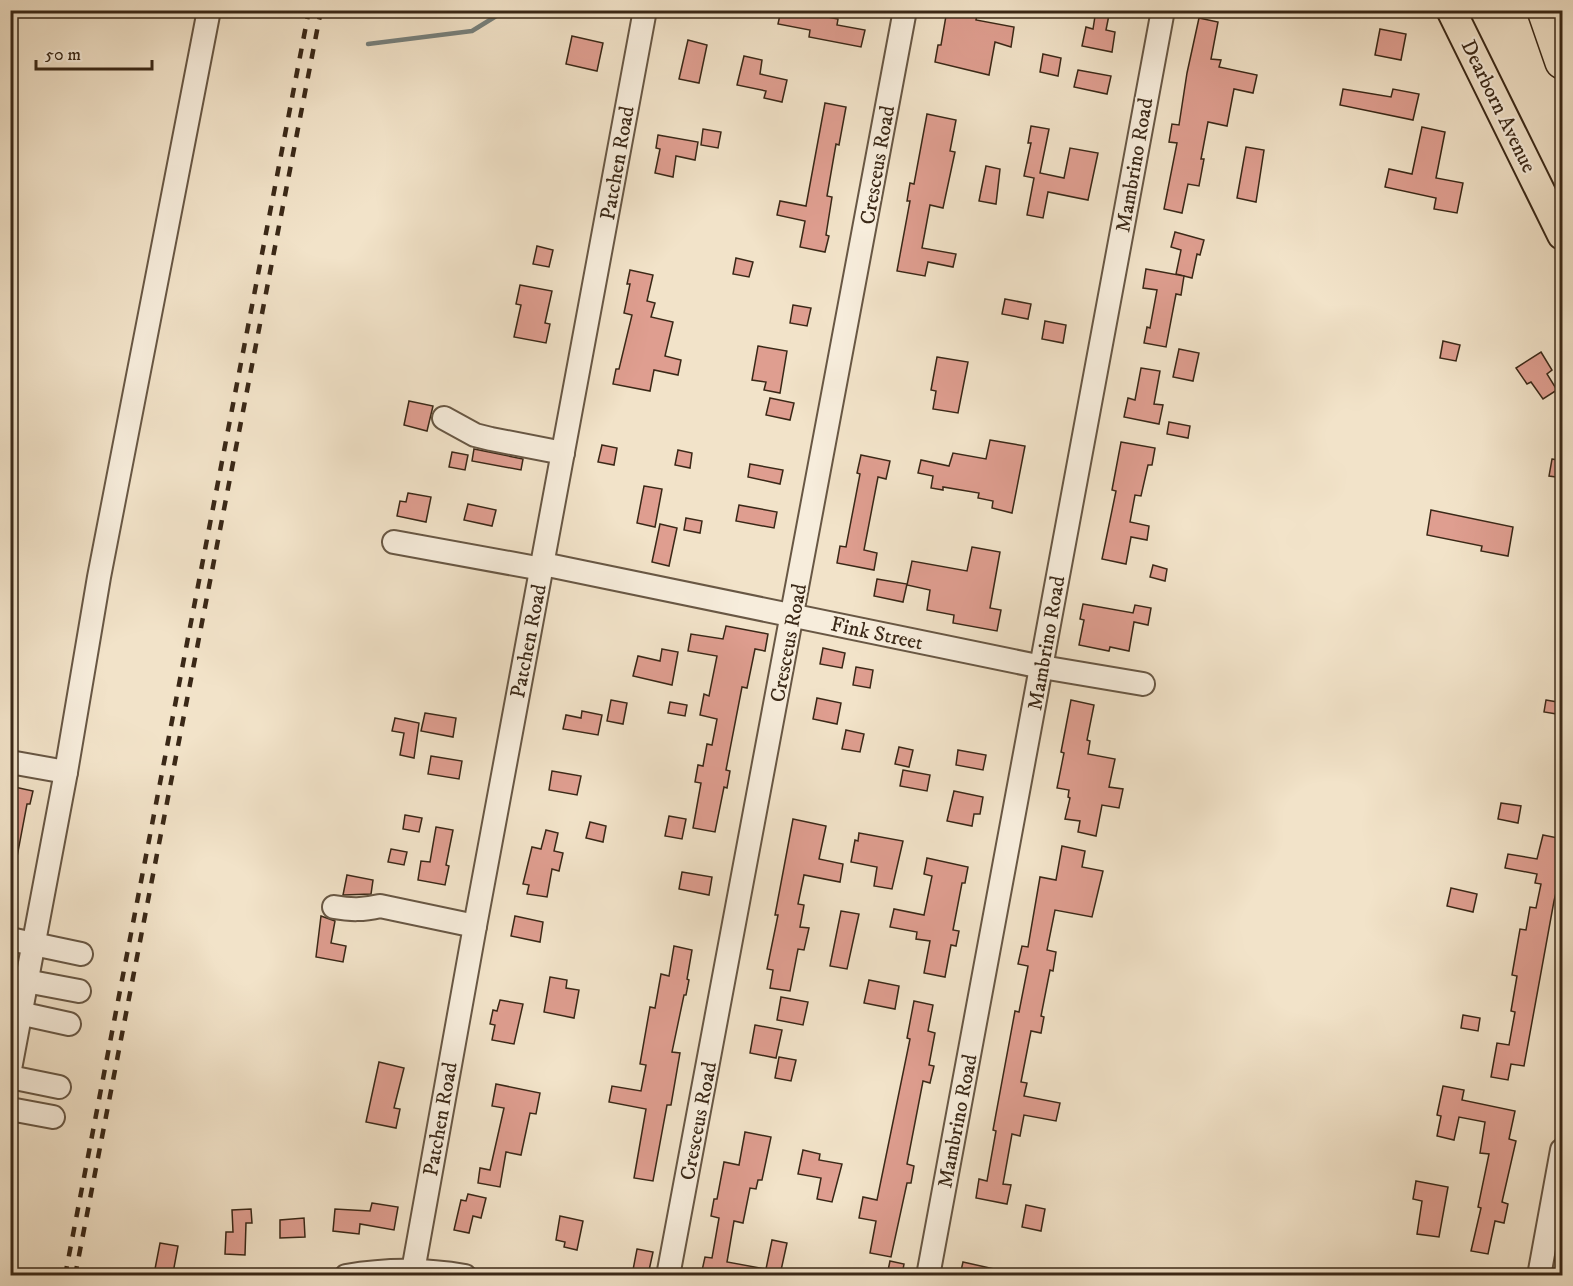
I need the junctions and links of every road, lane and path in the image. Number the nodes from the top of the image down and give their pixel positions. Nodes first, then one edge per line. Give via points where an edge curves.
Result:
1 (209, 10) edge
2 (645, 10) edge
3 (905, 10) edge
4 (1162, 10) edge
5 (1451, 10) edge
6 (1544, 10) edge
7 (1563, 62) edge
8 (1563, 235) edge
9 (444, 418) dead end
10 (563, 453) junction
11 (394, 542) dead end
12 (542, 566) junction
13 (793, 616) junction
14 (1042, 667) junction
15 (1143, 684) dead end
16 (10, 762) edge
17 (66, 772) junction
18 (334, 907) dead end
19 (475, 926) junction
20 (10, 939) edge
21 (33, 944) junction
22 (81, 954) dead end
23 (18, 980) edge
24 (79, 991) dead end
25 (15, 1012) edge
26 (69, 1024) dead end
27 (11, 1066) edge
28 (59, 1087) dead end
29 (10, 1109) edge
30 (53, 1117) dead end
31 (1563, 1150) edge
32 (1553, 1253) edge
33 (423, 1273) edge
34 (346, 1275) edge
35 (465, 1275) edge
36 (668, 1275) edge
37 (928, 1275) edge
38 (1539, 1275) edge

1 - 17 street via 99,577
2 - 10 street, Patchen Road
3 - 13 street, Cresceus Road
4 - 14 street, Mambrino Road
5 - 8 main road, Dearborn Avenue
6 - 7 highway
9 - 10 street via 491,440
10 - 12 street, Patchen Road
11 - 12 street, Fink Street
12 - 13 street, Fink Street
12 - 19 street, Patchen Road
13 - 14 street, Fink Street
13 - 36 street, Cresceus Road
14 - 15 street, Fink Street
14 - 37 street, Mambrino Road
16 - 17 street
17 - 21 street
18 - 19 street via 365,910 380,906
19 - 33 street, Patchen Road
20 - 21 street
21 - 22 street
21 - 23 street
23 - 24 street
23 - 25 street
25 - 26 street
25 - 27 street
27 - 28 street
29 - 30 street
31 - 32 street
32 - 38 street
33 - 34 street
33 - 35 street

